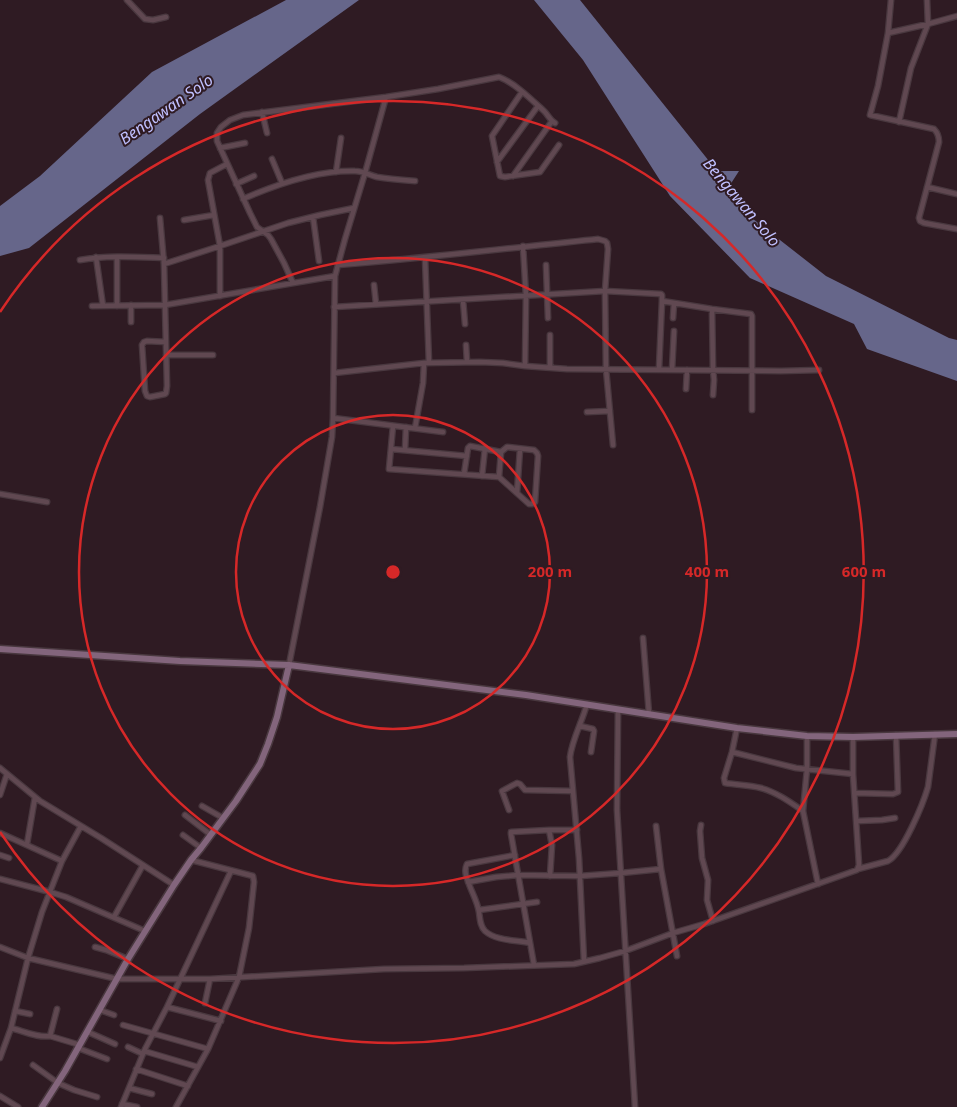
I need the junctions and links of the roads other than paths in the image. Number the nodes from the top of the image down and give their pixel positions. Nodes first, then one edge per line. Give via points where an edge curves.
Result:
1 (127, 0) edge
2 (891, 0) edge
3 (928, 0) edge
4 (957, 16) edge
5 (166, 17) dead end
6 (928, 24) junction
7 (888, 33) junction
8 (522, 92) junction
9 (386, 97) junction
10 (538, 106) junction
11 (262, 112) junction
12 (899, 122) junction
13 (266, 133) dead end
14 (341, 138) dead end
15 (246, 143) dead end
16 (559, 145) dead end
17 (220, 148) junction
18 (272, 159) dead end
19 (497, 162) junction
20 (227, 164) junction
21 (336, 172) junction
22 (365, 173) junction
23 (254, 176) dead end
24 (514, 176) junction
25 (415, 181) dead end
26 (236, 184) junction
27 (282, 184) junction
28 (927, 187) junction
29 (957, 194) edge
30 (243, 199) junction
31 (354, 208) junction
32 (214, 215) junction
33 (313, 217) junction
34 (160, 218) dead end
35 (184, 220) dead end
36 (957, 229) edge
37 (262, 231) junction
38 (220, 246) junction
39 (523, 246) junction
40 (96, 257) junction
41 (117, 257) junction
42 (425, 257) junction
43 (80, 260) dead end
44 (164, 261) junction
45 (318, 262) dead end
46 (338, 265) junction
47 (546, 265) dead end
48 (335, 276) junction
49 (292, 284) junction
50 (374, 285) dead end
51 (604, 291) junction
52 (546, 294) junction
53 (220, 296) junction
54 (526, 296) junction
55 (463, 300) junction
56 (426, 301) junction
57 (662, 301) junction
58 (674, 303) junction
59 (376, 304) junction
60 (131, 305) junction
61 (165, 305) junction
62 (92, 306) dead end
63 (103, 306) junction
64 (117, 306) junction
65 (334, 307) junction
66 (712, 310) junction
67 (548, 318) dead end
68 (673, 318) dead end
69 (131, 322) dead end
70 (465, 324) dead end
71 (674, 331) dead end
72 (550, 335) dead end
73 (166, 342) junction
74 (466, 344) dead end
75 (166, 355) junction
76 (212, 355) dead end
77 (468, 362) junction
78 (426, 363) junction
79 (525, 366) junction
80 (550, 367) junction
81 (606, 369) junction
82 (713, 369) junction
83 (659, 370) junction
84 (672, 370) junction
85 (687, 370) junction
86 (752, 370) junction
87 (819, 370) dead end
88 (334, 373) junction
89 (686, 389) dead end
90 (713, 395) dead end
91 (752, 410) dead end
92 (610, 411) junction
93 (587, 412) dead end
94 (333, 418) junction
95 (393, 426) junction
96 (406, 427) junction
97 (415, 428) junction
98 (443, 432) dead end
99 (613, 445) dead end
100 (485, 448) junction
101 (391, 449) junction
102 (520, 449) junction
103 (406, 450) junction
104 (502, 452) junction
105 (467, 456) junction
106 (464, 474) junction
107 (482, 476) junction
108 (499, 477) junction
109 (517, 493) junction
110 (0, 494) edge
111 (47, 502) dead end
112 (643, 638) dead end
113 (0, 649) edge
114 (289, 665) junction
115 (587, 704) junction
116 (618, 709) junction
117 (649, 714) junction
118 (580, 726) junction
119 (737, 728) junction
120 (935, 734) junction
121 (957, 734) edge
122 (808, 736) junction
123 (896, 736) junction
124 (853, 737) junction
125 (591, 752) dead end
126 (732, 752) junction
127 (0, 768) edge
128 (807, 769) junction
129 (7, 774) junction
130 (853, 774) junction
131 (573, 790) junction
132 (855, 793) junction
133 (0, 795) edge
134 (35, 797) junction
135 (202, 806) dead end
136 (509, 810) dead end
137 (803, 811) junction
138 (185, 816) dead end
139 (223, 818) junction
140 (895, 818) dead end
141 (857, 821) junction
142 (701, 825) dead end
143 (81, 826) junction
144 (656, 826) dead end
145 (549, 830) junction
146 (577, 830) junction
147 (0, 833) edge
148 (183, 835) dead end
149 (211, 835) junction
150 (27, 844) junction
151 (201, 848) junction
152 (0, 855) edge
153 (514, 855) junction
154 (9, 858) dead end
155 (191, 860) junction
156 (62, 861) junction
157 (143, 865) junction
158 (858, 868) junction
159 (661, 869) junction
160 (231, 871) junction
161 (621, 873) junction
162 (518, 876) junction
163 (550, 876) junction
164 (580, 876) junction
165 (0, 879) edge
166 (468, 882) junction
167 (818, 884) junction
168 (174, 886) junction
169 (50, 892) junction
170 (537, 902) dead end
171 (524, 904) junction
172 (479, 910) junction
173 (114, 917) junction
174 (712, 921) junction
175 (145, 931) junction
176 (673, 933) junction
177 (530, 943) junction
178 (0, 947) edge
179 (95, 947) dead end
180 (625, 951) junction
181 (677, 956) dead end
182 (28, 958) junction
183 (128, 959) junction
184 (584, 961) junction
185 (534, 965) junction
186 (239, 977) junction
187 (116, 979) junction
188 (210, 979) junction
189 (179, 980) junction
190 (205, 1003) dead end
191 (166, 1007) junction
192 (57, 1009) dead end
193 (100, 1010) junction
194 (15, 1011) junction
195 (30, 1014) dead end
196 (114, 1015) dead end
197 (221, 1021) junction
198 (123, 1025) dead end
199 (11, 1028) junction
200 (88, 1032) junction
201 (153, 1034) junction
202 (50, 1036) junction
203 (115, 1044) dead end
204 (79, 1046) junction
205 (128, 1047) dead end
206 (208, 1049) junction
207 (144, 1053) junction
208 (0, 1058) edge
209 (107, 1059) dead end
210 (33, 1065) dead end
211 (198, 1067) junction
212 (136, 1070) junction
213 (58, 1083) junction
214 (188, 1086) junction
215 (129, 1088) junction
216 (152, 1094) dead end
217 (0, 1096) edge
218 (97, 1097) dead end
219 (121, 1105) edge
220 (18, 1107) edge
221 (42, 1107) edge
222 (137, 1107) edge
223 (176, 1107) edge
224 (635, 1107) edge

1 - 5 street via 145,19
2 - 7 street
3 - 6 street
4 - 6 street
6 - 7 street
6 - 12 street via 911,68
7 - 12 street via 870,114
8 - 9 street via 496,77
8 - 10 street
8 - 19 street via 492,136
9 - 11 street
9 - 22 street
10 - 19 street
10 - 24 street via 553,122
11 - 13 street
11 - 17 street via 243,115 221,127 216,138
12 - 28 street via 934,129 938,136
14 - 21 street
15 - 17 street
16 - 24 street via 543,170
17 - 20 street
18 - 27 street
19 - 24 street via 500,176
20 - 26 street
20 - 32 street via 208,176
21 - 22 street
21 - 27 street
22 - 25 street
22 - 31 street
23 - 26 street
26 - 30 street
27 - 30 street
28 - 29 street
28 - 36 street via 920,221
30 - 37 street
31 - 33 street
31 - 46 street
32 - 35 street
32 - 38 street
33 - 37 street
33 - 45 street
34 - 44 street
37 - 38 street
37 - 49 street via 271,239
38 - 44 street
38 - 53 street
39 - 42 street
39 - 51 street via 605,241 608,249
39 - 54 street
40 - 41 street
40 - 43 street
40 - 63 street
41 - 44 street
41 - 64 street
42 - 46 street
42 - 56 street
44 - 61 street
46 - 48 street
47 - 52 street
48 - 49 street
48 - 65 street
49 - 53 street
50 - 59 street
51 - 52 street
51 - 57 street via 660,294
51 - 81 street
52 - 54 street
52 - 67 street
53 - 61 street
54 - 55 street
54 - 79 street
55 - 56 street
55 - 70 street
56 - 59 street
56 - 78 street
57 - 58 street
57 - 83 street
58 - 66 street
58 - 68 street
59 - 65 street
60 - 61 street
60 - 64 street
60 - 69 street
61 - 73 street
62 - 63 street
63 - 64 street
65 - 88 street
66 - 82 street
66 - 86 street via 752,315
71 - 84 street
72 - 80 street
73 - 75 street
73 - 75 street via 147,341 142,345 145,391 150,398 166,394
74 - 77 street
75 - 76 street
77 - 78 street
77 - 79 street
78 - 88 street
78 - 97 street
79 - 80 street
80 - 81 street
81 - 83 street
81 - 92 street
82 - 85 street
82 - 86 street
82 - 90 street
83 - 84 street
84 - 85 street
85 - 89 street
86 - 87 street
86 - 91 street
88 - 94 street
92 - 93 street
92 - 99 street
94 - 95 street
94 - 114 street via 320,507
95 - 96 street
95 - 101 street
96 - 97 street
96 - 103 street
97 - 98 street
100 - 104 street
100 - 105 street via 470,446
100 - 107 street
101 - 103 street
101 - 106 street via 389,469
102 - 104 street via 506,447
102 - 109 street
102 - 109 street via 534,450 538,456 534,502 530,504
103 - 105 street
104 - 108 street
105 - 106 street
106 - 107 street
107 - 108 street
108 - 109 street
110 - 111 street
112 - 117 street
113 - 114 street
114 - 115 street
114 - 139 street via 274,728 260,764
115 - 116 street
115 - 118 street
116 - 117 street
116 - 161 street via 617,810
117 - 119 street
118 - 125 street via 594,731
118 - 131 street via 571,752
119 - 122 street
119 - 126 street
120 - 121 street
120 - 123 street
120 - 158 street via 926,794 898,851 888,862
122 - 124 street
122 - 128 street
123 - 124 street
123 - 132 street via 898,792
124 - 130 street
126 - 128 street
126 - 137 street via 725,782 766,790
127 - 129 street
128 - 130 street
128 - 137 street
129 - 133 street
129 - 134 street
130 - 132 street
131 - 136 street via 525,790 517,783 502,791
131 - 146 street
132 - 141 street
134 - 143 street
134 - 150 street
135 - 139 street
137 - 167 street
138 - 149 street
139 - 149 street
140 - 141 street
141 - 158 street
142 - 174 street via 702,858 708,880 706,900
143 - 156 street
143 - 157 street
144 - 159 street
145 - 146 street
145 - 153 street via 512,832
145 - 163 street via 552,845
146 - 164 street
147 - 150 street
148 - 151 street
149 - 151 street
150 - 156 street
151 - 155 street
152 - 154 street
153 - 162 street
153 - 166 street via 467,864
155 - 160 street
155 - 168 street
156 - 169 street
157 - 168 street
157 - 173 street
158 - 167 street
159 - 161 street
159 - 176 street
160 - 186 street via 254,878 248,936
160 - 189 street
161 - 164 street
161 - 180 street
162 - 163 street
162 - 166 street
162 - 171 street
163 - 164 street
164 - 184 street
165 - 169 street
166 - 172 street
167 - 174 street
168 - 175 street
169 - 173 street
169 - 182 street
170 - 171 street
171 - 172 street
171 - 177 street
172 - 177 street via 482,926 489,934
173 - 175 street
174 - 176 street
175 - 183 street
176 - 180 street
176 - 181 street
177 - 185 street
178 - 182 street
179 - 183 street
180 - 184 street
180 - 224 street
182 - 187 street
182 - 194 street
183 - 187 street
184 - 185 street
185 - 186 street
186 - 188 street
186 - 197 street
187 - 189 street
187 - 193 street
188 - 189 street
188 - 190 street
189 - 191 street
191 - 197 street
191 - 201 street
192 - 202 street
193 - 196 street
193 - 200 street
194 - 195 street
194 - 199 street
197 - 206 street
198 - 201 street
199 - 202 street
199 - 208 street
200 - 203 street
200 - 204 street
201 - 206 street
201 - 207 street
202 - 204 street
204 - 209 street
204 - 213 street
205 - 207 street
206 - 211 street
207 - 211 street
207 - 212 street
210 - 213 street
211 - 214 street
212 - 214 street
212 - 215 street
213 - 218 street
213 - 221 street
214 - 223 street
215 - 216 street
215 - 219 street
217 - 220 street
219 - 222 street

